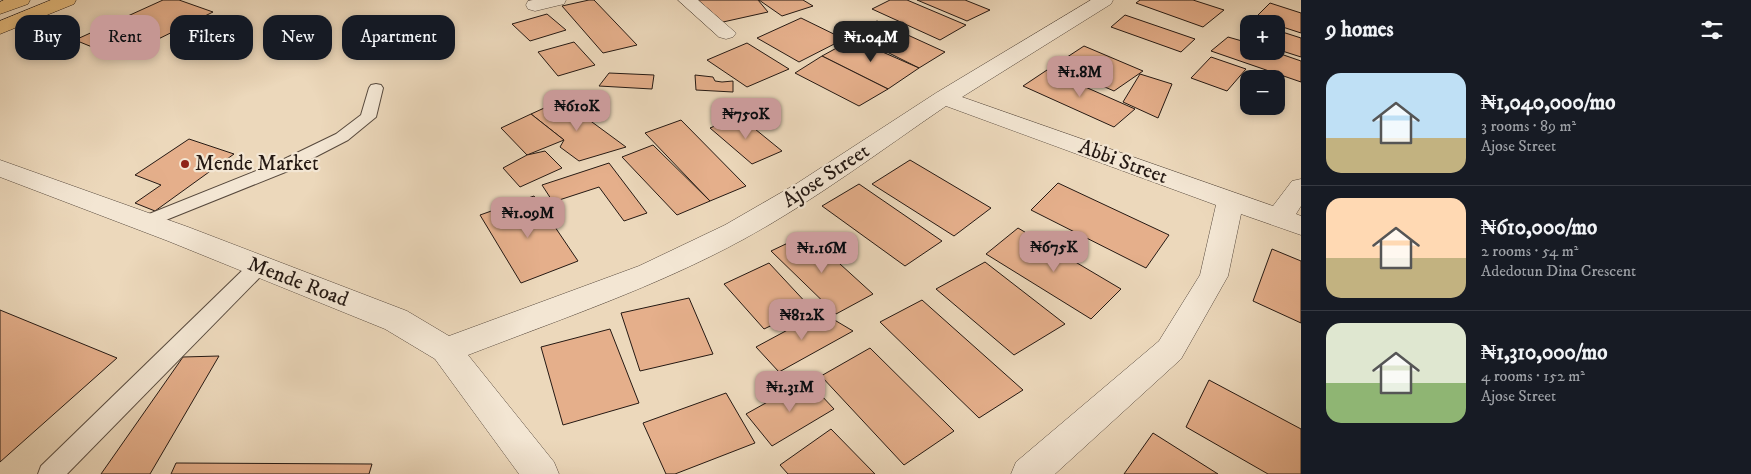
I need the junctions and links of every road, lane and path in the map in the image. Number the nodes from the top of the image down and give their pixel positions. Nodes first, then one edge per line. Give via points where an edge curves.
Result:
1 (21, 0) edge
2 (67, 0) edge
3 (558, 0) edge
4 (687, 0) edge
5 (1104, 0) edge
6 (535, 5) dead end
7 (0, 8) edge
8 (0, 28) edge
9 (726, 33) dead end
10 (376, 88) dead end
11 (944, 98) junction
12 (0, 168) edge
13 (1301, 187) edge
14 (1230, 201) junction
15 (145, 222) junction
16 (1290, 222) edge
17 (258, 267) junction
18 (446, 350) junction
19 (50, 474) edge
20 (541, 474) edge
21 (1029, 474) edge

1 - 7 main road
2 - 8 main road
3 - 6 street
4 - 9 street
5 - 11 street, Ajose Street
10 - 15 lane via 368,117 342,137 282,167
11 - 14 street, Abbi Street
11 - 18 street, Ajose Street via 735,232 649,274
12 - 15 street, Mende Road
13 - 16 street
14 - 16 street, Abbi Street
14 - 21 street via 1214,276 1170,350
15 - 17 street, Mende Road
17 - 18 street, Mende Road via 396,320
17 - 19 lane
18 - 20 street, Mende Road

